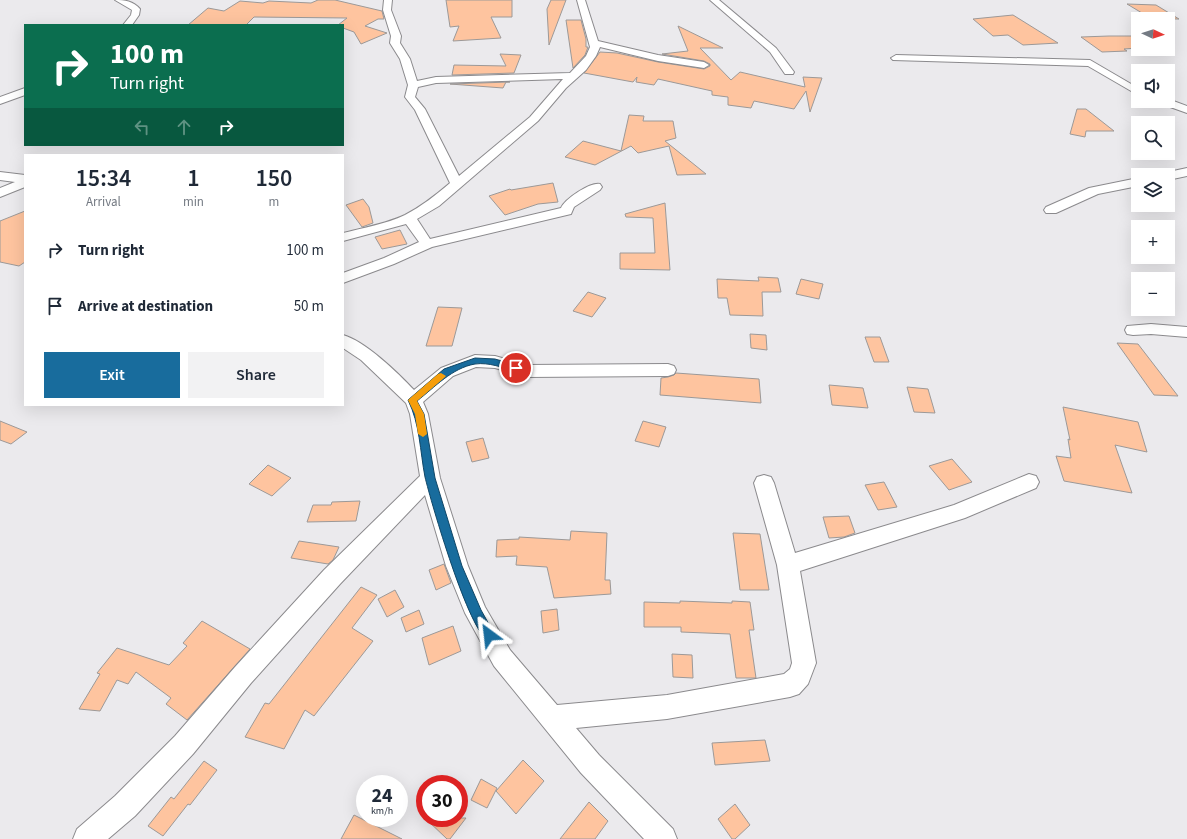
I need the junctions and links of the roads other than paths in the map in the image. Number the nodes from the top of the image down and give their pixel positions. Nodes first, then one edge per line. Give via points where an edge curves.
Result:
1 (119, 0) edge
2 (388, 0) edge
3 (581, 0) edge
4 (714, 0) edge
5 (128, 24) edge
6 (595, 43) junction
7 (896, 58) dead end
8 (704, 65) dead end
9 (789, 72) dead end
10 (573, 76) junction
11 (413, 85) junction
12 (1131, 88) edge
13 (24, 91) edge
14 (0, 101) edge
15 (1175, 106) edge
16 (1187, 110) edge
17 (1187, 172) edge
18 (1175, 175) edge
19 (0, 176) edge
20 (24, 179) edge
21 (24, 182) edge
22 (1131, 183) edge
23 (457, 184) junction
24 (596, 187) dead end
25 (0, 193) edge
26 (1051, 210) dead end
27 (409, 218) junction
28 (344, 238) edge
29 (427, 244) junction
30 (344, 278) edge
31 (1133, 330) dead end
32 (1187, 332) edge
33 (344, 341) edge
34 (668, 370) dead end
35 (412, 400) junction
36 (430, 478) junction
37 (1029, 482) dead end
38 (764, 483) dead end
39 (788, 565) junction
40 (551, 718) junction
41 (87, 839) edge
42 (663, 839) edge

1 - 5 street via 131,4 136,9 135,15
2 - 11 street via 387,10 396,36 395,43 406,60
3 - 6 street
4 - 9 street via 773,50
6 - 8 street via 651,57
6 - 10 street via 591,56
7 - 12 street via 1090,63
10 - 11 street via 436,80
10 - 23 street via 534,119
11 - 23 street via 410,97 420,109
13 - 14 street
15 - 16 street
17 - 18 street
19 - 20 street
21 - 25 street
22 - 26 street via 1094,191
23 - 27 street
24 - 29 street via 569,205 566,211
27 - 28 street
27 - 29 street
29 - 30 street
31 - 32 street
33 - 35 street via 367,356
34 - 35 street via 526,371 495,362 475,361 447,372
35 - 36 street via 419,414
36 - 40 street via 457,566 476,613 502,658
36 - 41 street via 332,577 184,744 125,806
37 - 39 street via 958,512
38 - 39 street
39 - 40 street via 804,663 800,676 790,685 667,707
40 - 42 street via 590,764

